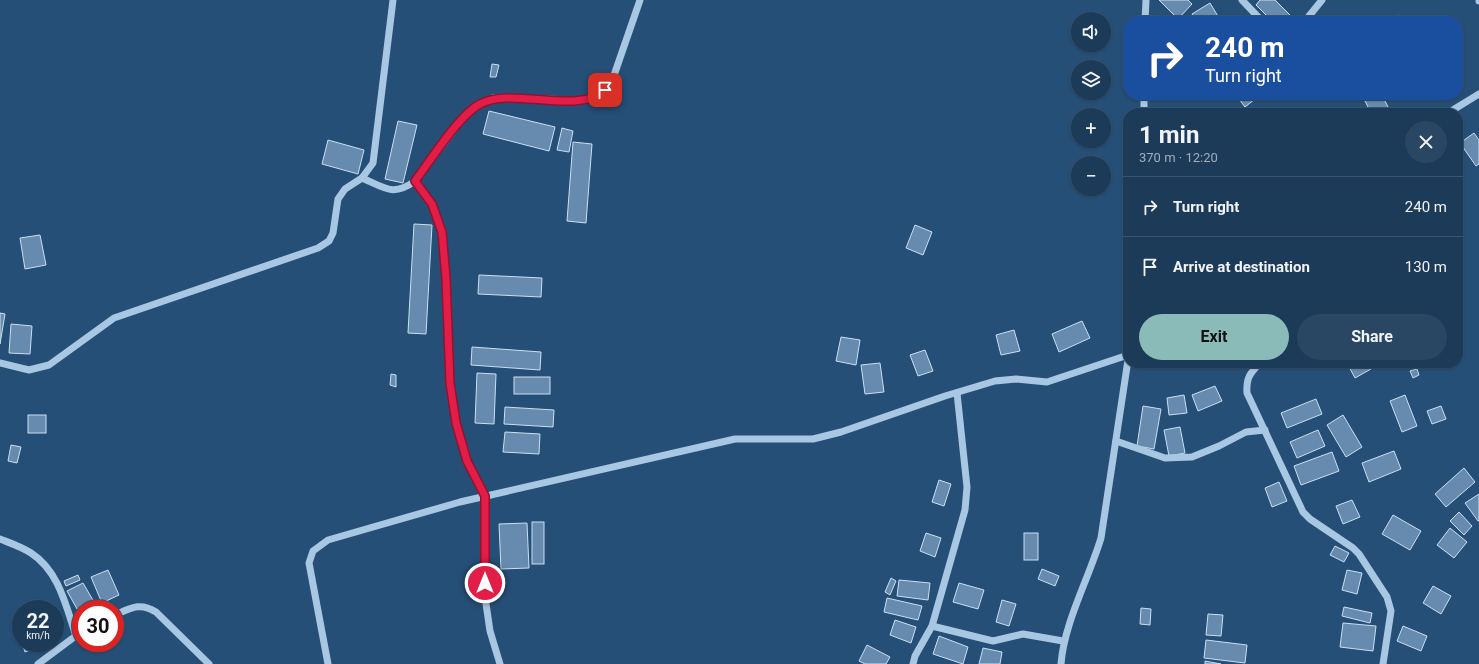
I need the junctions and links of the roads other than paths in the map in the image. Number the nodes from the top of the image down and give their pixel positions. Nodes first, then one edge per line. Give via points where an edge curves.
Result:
1 (393, 0) edge
2 (640, 0) edge
3 (1146, 0) edge
4 (1242, 0) edge
5 (1322, 0) edge
6 (1145, 16) edge
7 (1257, 16) edge
8 (1309, 16) edge
9 (1479, 94) edge
10 (1456, 108) edge
11 (362, 178) junction
12 (415, 181) junction
13 (1123, 357) edge
14 (0, 363) edge
15 (1127, 368) edge
16 (1255, 368) edge
17 (957, 392) junction
18 (1265, 430) junction
19 (1116, 441) junction
20 (485, 496) junction
21 (0, 539) edge
22 (124, 611) edge
23 (72, 618) edge
24 (932, 626) junction
25 (72, 639) edge
26 (1063, 641) junction
27 (38, 664) edge
28 (209, 664) edge
29 (328, 664) edge
30 (500, 664) edge
31 (913, 664) edge
32 (1061, 664) edge
33 (1383, 664) edge

1 - 11 street via 373,163
2 - 12 street via 611,84 598,96 579,100 493,98 480,104 467,113
3 - 6 street
4 - 7 street
5 - 8 street
9 - 10 street
11 - 12 street via 393,191 406,188
11 - 14 street via 345,189 338,199 333,233 329,241 318,248 114,318 49,365 28,370
12 - 20 street via 432,204 442,232 450,383 456,423 467,461
13 - 17 street via 1047,382 1016,379 995,381
15 - 19 street
16 - 18 street via 1246,382 1247,392
17 - 20 street via 841,432 813,439 735,439
17 - 24 street via 967,487 966,510
18 - 19 street via 1246,432 1192,457 1165,458
18 - 33 street via 1303,512 1353,548 1387,597 1391,612
19 - 26 street via 1101,538
20 - 29 street via 328,540 313,551 309,563
20 - 30 street via 485,597 490,630
21 - 23 street via 30,552 53,574
22 - 28 street via 137,606 148,607
24 - 26 street via 993,641 1023,634
24 - 31 street
25 - 27 street
26 - 32 street

